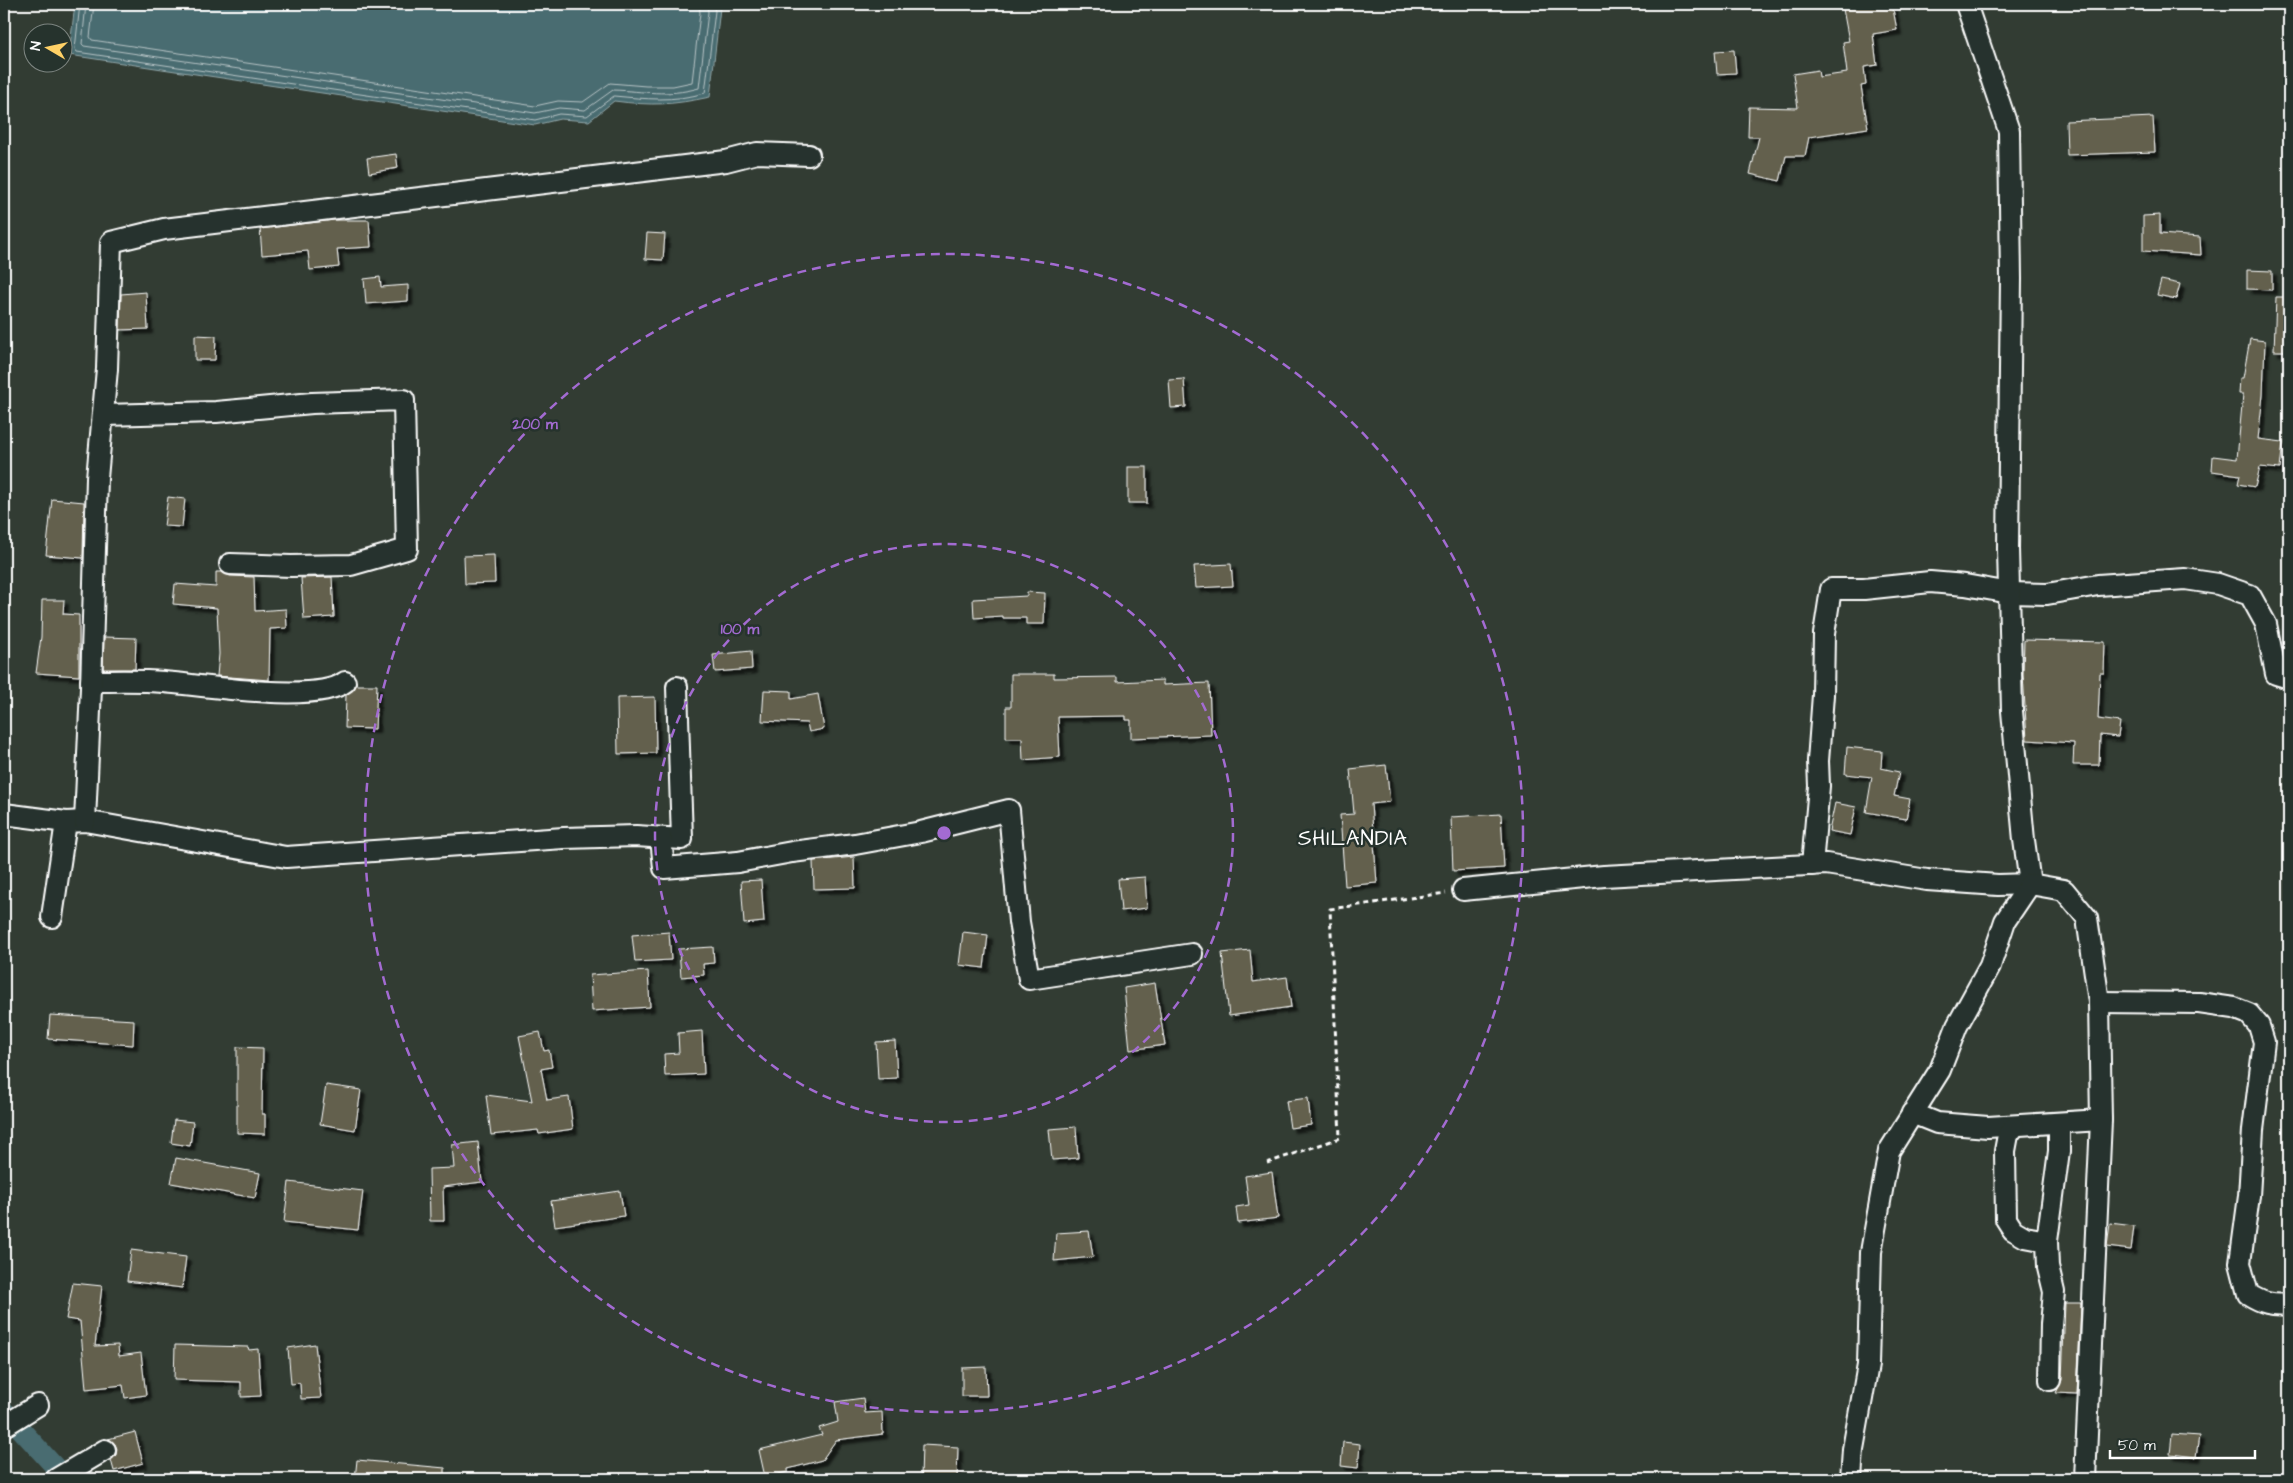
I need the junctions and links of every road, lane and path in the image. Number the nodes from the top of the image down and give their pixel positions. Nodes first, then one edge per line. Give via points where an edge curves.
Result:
1 (1966, 4) edge
2 (809, 155) dead end
3 (104, 415) junction
4 (230, 564) dead end
5 (2010, 593) junction
6 (2289, 678) edge
7 (91, 681) junction
8 (344, 682) dead end
9 (677, 687) dead end
10 (4, 814) edge
11 (75, 822) junction
12 (661, 838) junction
13 (1812, 864) junction
14 (2030, 884) junction
15 (1464, 890) joint
16 (52, 917) dead end
17 (1192, 954) dead end
18 (2098, 1002) junction
19 (1912, 1113) junction
20 (2101, 1120) junction
21 (2059, 1124) junction
22 (2014, 1127) junction
23 (1266, 1163) dead end
24 (2047, 1241) junction
25 (2289, 1304) edge
26 (2050, 1380) dead end
27 (38, 1405) dead end
28 (4, 1426) edge
29 (105, 1450) dead end
30 (56, 1479) edge
31 (1851, 1479) edge
32 (2085, 1479) edge

1 - 5 street via 2009,131
2 - 3 street via 757,153 726,161 164,229 110,242
3 - 4 street via 216,412 312,403 404,400 407,549 351,565
3 - 7 street via 97,478
5 - 6 street via 2047,594 2098,585 2185,579 2218,584 2250,595 2266,624 2276,674
5 - 13 street via 1930,582 1831,589 1824,634 1819,786
5 - 14 street via 2012,711
7 - 8 street via 162,682 297,693
7 - 11 street
9 - 12 street via 682,839
10 - 11 street
11 - 12 street via 286,856 564,838
11 - 16 street
12 - 17 street via 664,868 738,862 855,844 921,832 1009,810 1019,922 1029,979
13 - 14 street via 1927,880
13 - 15 street via 1604,876
14 - 18 street via 2064,890 2087,918
14 - 19 street via 2005,921 1990,966 1957,1026 1940,1070
15 - 23 path via 1330,909 1340,1138
18 - 20 street
18 - 25 street via 2199,1003 2234,1008 2249,1014 2260,1026 2264,1042 2240,1263 2248,1294 2262,1303
19 - 22 street via 1945,1124
19 - 31 street via 1889,1151 1871,1252 1868,1365
20 - 21 street
20 - 32 street
21 - 22 street
21 - 24 street via 2059,1151
22 - 24 street via 2008,1135 2006,1151 2006,1219 2013,1230 2025,1237
24 - 26 street via 2048,1267 2054,1292
27 - 28 street
29 - 30 street

